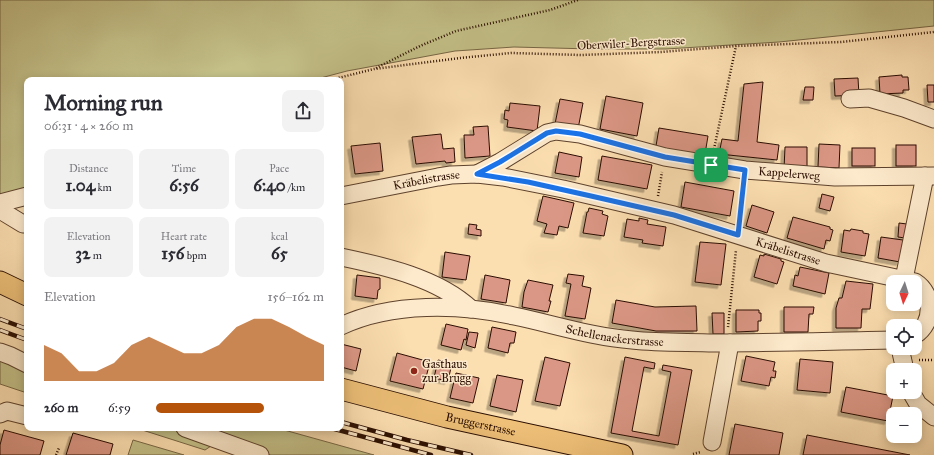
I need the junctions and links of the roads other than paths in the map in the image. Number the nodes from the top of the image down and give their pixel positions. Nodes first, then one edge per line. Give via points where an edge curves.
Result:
1 (850, 99) dead end
2 (934, 119) edge
3 (477, 174) junction
4 (931, 175) edge
5 (344, 195) edge
6 (24, 197) edge
7 (0, 203) edge
8 (0, 210) edge
9 (24, 224) dead end
10 (344, 258) edge
11 (886, 275) edge
12 (905, 275) edge
13 (0, 282) edge
14 (922, 286) edge
15 (24, 294) edge
16 (471, 309) junction
17 (344, 325) edge
18 (922, 329) edge
19 (886, 340) edge
20 (728, 343) junction
21 (0, 352) edge
22 (24, 362) edge
23 (344, 389) edge
24 (915, 399) edge
25 (0, 414) edge
26 (24, 415) edge
27 (934, 417) edge
28 (193, 431) edge
29 (707, 446) road end
30 (260, 455) edge
31 (622, 455) edge

1 - 2 street via 869,98
3 - 4 street, Kappelerweg via 547,133 556,131 580,134 665,157 745,170 835,177
3 - 5 street, Kräbelistrasse via 438,177
3 - 11 street, Kräbelistrasse via 563,189 655,211 826,263
4 - 12 street
6 - 7 street
8 - 9 street
10 - 16 street via 376,264 422,280 447,291
13 - 15 main road
14 - 18 street, Kräbelistrasse via 930,304 927,323
16 - 17 street, Schellenackerstrasse via 392,311 373,314
16 - 20 street, Schellenackerstrasse via 622,339
19 - 20 street, Schellenackerstrasse
20 - 29 street via 728,359
21 - 22 street
23 - 31 main road, Bruggerstrasse via 447,417
24 - 27 street
25 - 26 street via 7,411
28 - 30 street

